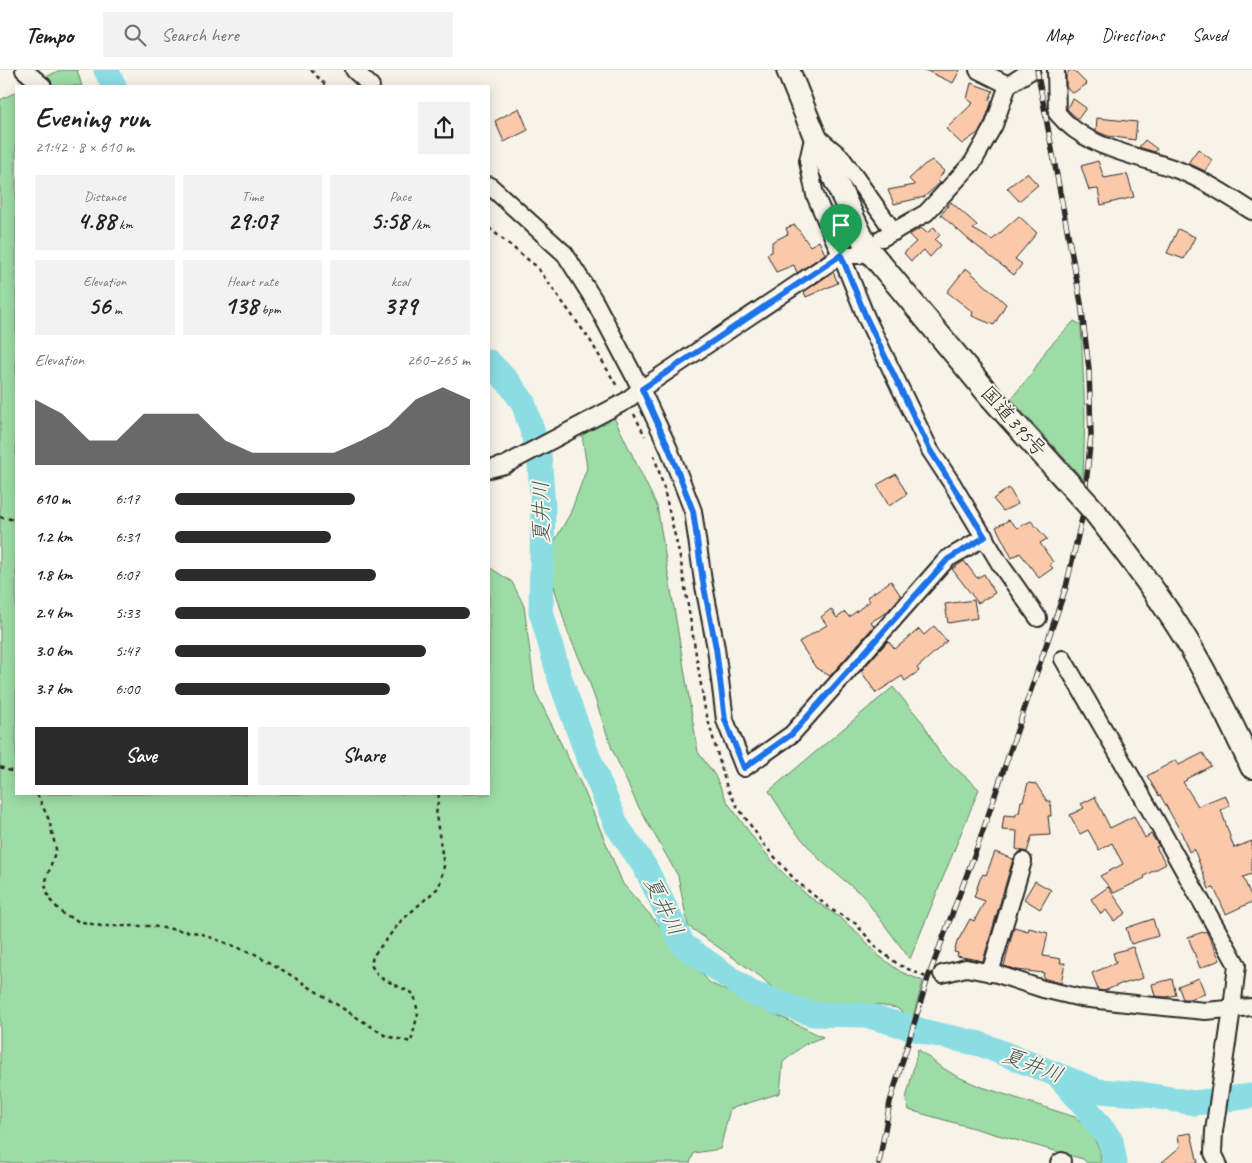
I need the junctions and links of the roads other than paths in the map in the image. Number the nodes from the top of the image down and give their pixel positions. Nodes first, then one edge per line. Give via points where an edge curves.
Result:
1 (24, 70) edge
2 (354, 70) edge
3 (788, 70) edge
4 (978, 70) edge
5 (1032, 70) edge
6 (1056, 70) edge
7 (42, 85) edge
8 (370, 85) edge
9 (1008, 85) junction
10 (814, 134) junction
11 (490, 186) edge
12 (1252, 211) edge
13 (841, 255) junction
14 (859, 255) dead end
15 (642, 389) junction
16 (490, 469) edge
17 (985, 537) junction
18 (1038, 618) dead end
19 (1063, 659) dead end
20 (1252, 766) edge
21 (1023, 861) dead end
22 (990, 973) junction
23 (935, 976) road end
24 (1252, 1006) edge
25 (1231, 1016) junction
26 (1218, 1163) edge

1 - 7 street
2 - 8 street
3 - 10 highway, 国道395号
4 - 9 street
5 - 9 street
6 - 12 street via 1057,113 1086,138 1178,171 1217,189
9 - 10 street via 994,125 973,162 926,213 888,235 841,157
10 - 13 street via 808,161 813,187
10 - 20 highway, 国道395号, bridge via 867,248 991,397 1094,510 1142,572 1187,641
11 - 15 street via 565,254
13 - 14 street
13 - 15 street
13 - 17 street via 866,317 930,450
15 - 16 street via 626,401 505,465
15 - 17 street via 693,511 725,720 744,768 792,734 948,559
17 - 18 street
19 - 25 street via 1237,965
21 - 22 street
22 - 23 street via 966,968
22 - 25 street via 1081,998
24 - 25 street
25 - 26 street via 1214,1131 1213,1152

